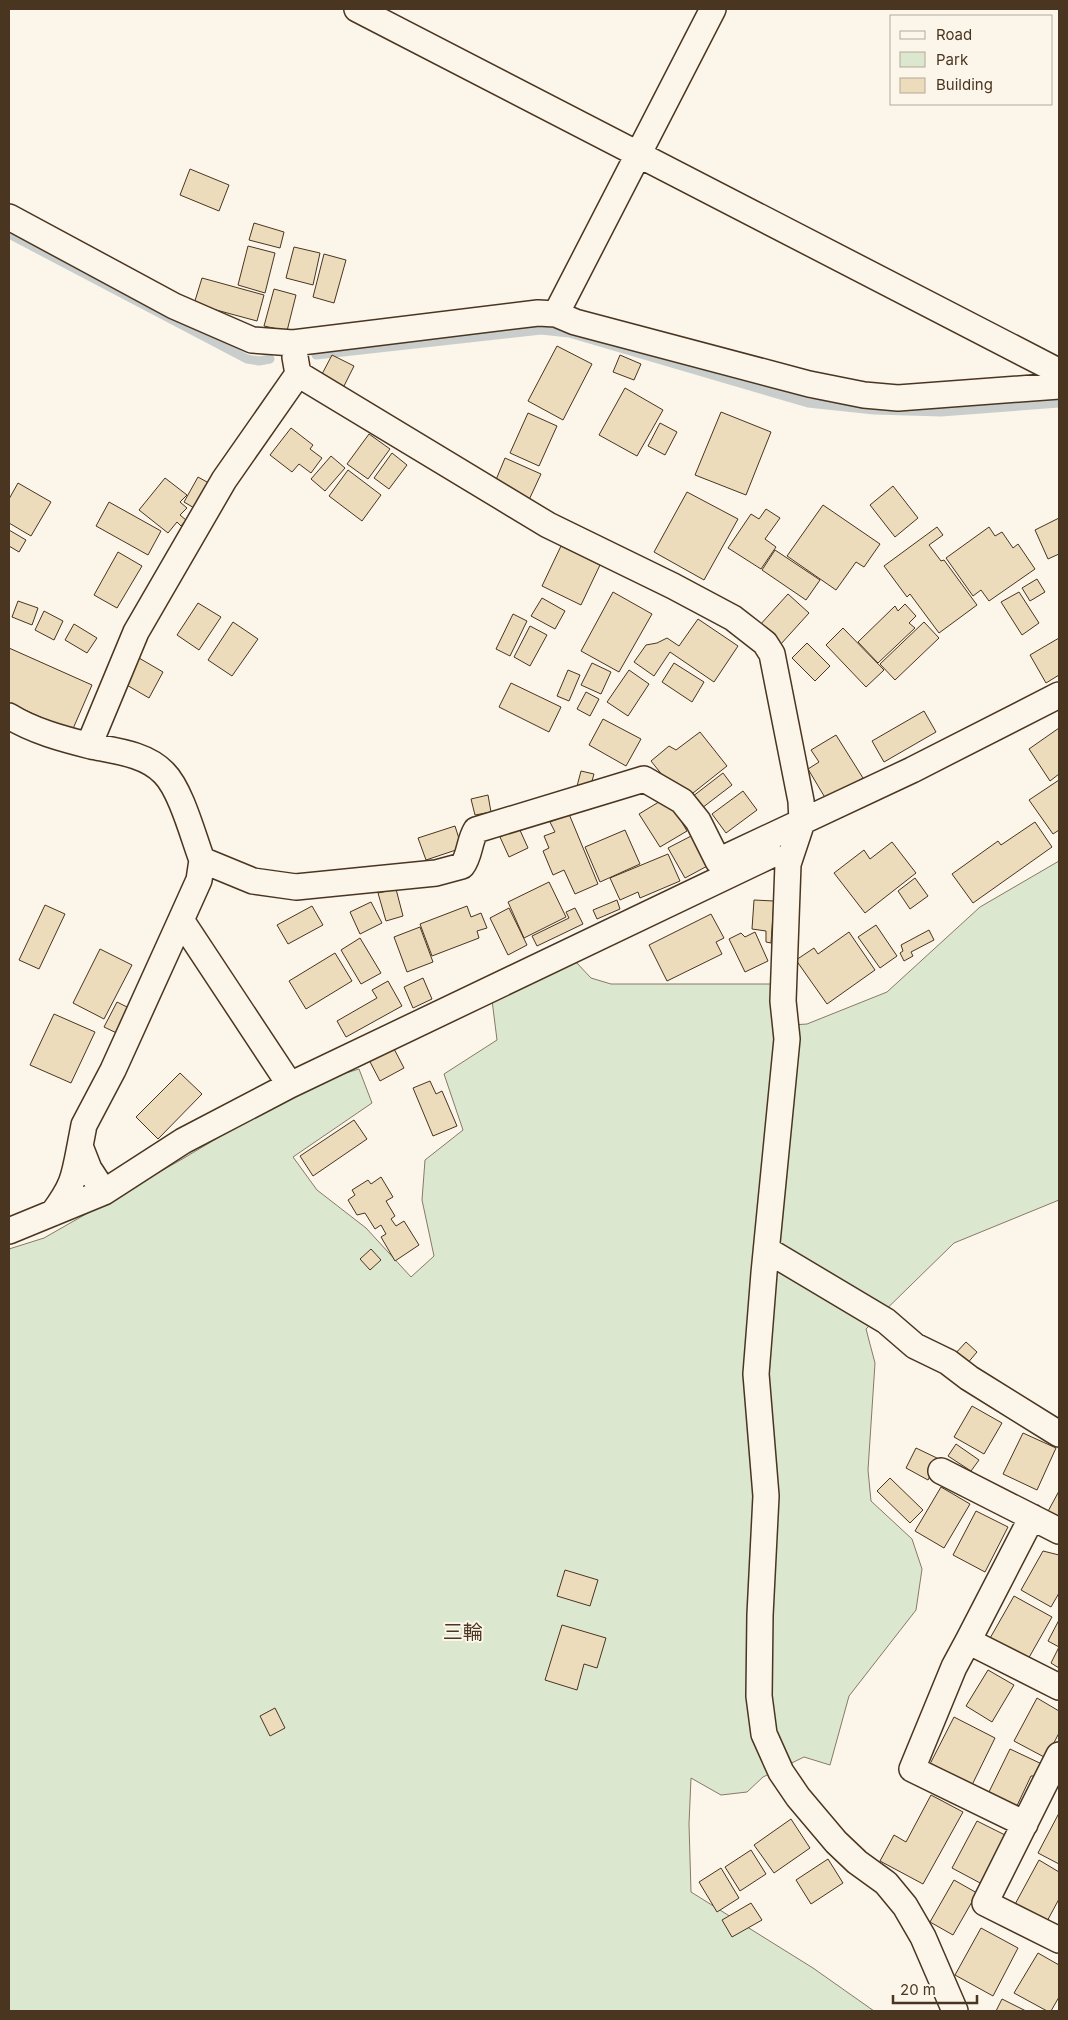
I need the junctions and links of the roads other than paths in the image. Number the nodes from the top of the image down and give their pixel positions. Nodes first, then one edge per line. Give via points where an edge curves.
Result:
1 (357, 9) edge
2 (714, 9) edge
3 (639, 154) junction
4 (9, 216) edge
5 (556, 314) junction
6 (293, 343) junction
7 (298, 374) junction
8 (1059, 374) edge
9 (1059, 386) edge
10 (1059, 695) edge
11 (9, 716) edge
12 (90, 745) junction
13 (802, 822) junction
14 (202, 860) junction
15 (181, 920) junction
16 (290, 1085) junction
17 (80, 1146) junction
18 (104, 1192) junction
19 (53, 1213) junction
20 (9, 1231) edge
21 (767, 1250) junction
22 (1059, 1434) edge
23 (941, 1471) dead end
24 (1032, 1517) junction
25 (1059, 1531) edge
26 (968, 1640) junction
27 (1059, 1687) edge
28 (1059, 1754) edge
29 (1053, 1781) edge
30 (1025, 1824) junction
31 (1059, 1940) edge
32 (955, 2011) edge

1 - 3 street
2 - 3 street
3 - 5 street
3 - 8 street via 1046,364
4 - 6 street via 174,306 252,340
5 - 6 street via 538,313
5 - 9 street via 575,322 808,384 864,395 898,398
6 - 7 street
7 - 12 street via 224,480 136,632
7 - 13 street via 548,525 733,618 765,643 776,671
10 - 13 street
11 - 12 street via 51,735
12 - 14 street via 127,753 153,763 166,774 178,796
13 - 14 street via 718,861 698,821 682,801 644,780 476,830 466,862 436,873 296,887 253,881
13 - 16 street via 778,851
13 - 21 street via 788,864 784,1000 787,1039
14 - 15 street via 199,880
15 - 16 street
15 - 17 street via 113,1070 84,1125
16 - 18 street via 183,1141
17 - 18 street via 89,1169
17 - 19 street via 74,1180
18 - 19 street
19 - 20 street
21 - 22 street via 886,1321 915,1346 948,1362
21 - 32 street via 756,1374 766,1496 759,1696 764,1734 781,1772 804,1804 836,1842 856,1862 886,1883 905,1906 923,1937
23 - 24 street
24 - 25 street
24 - 26 street
26 - 27 street
26 - 30 street via 912,1769
28 - 29 street
29 - 30 street
30 - 31 street via 985,1903

